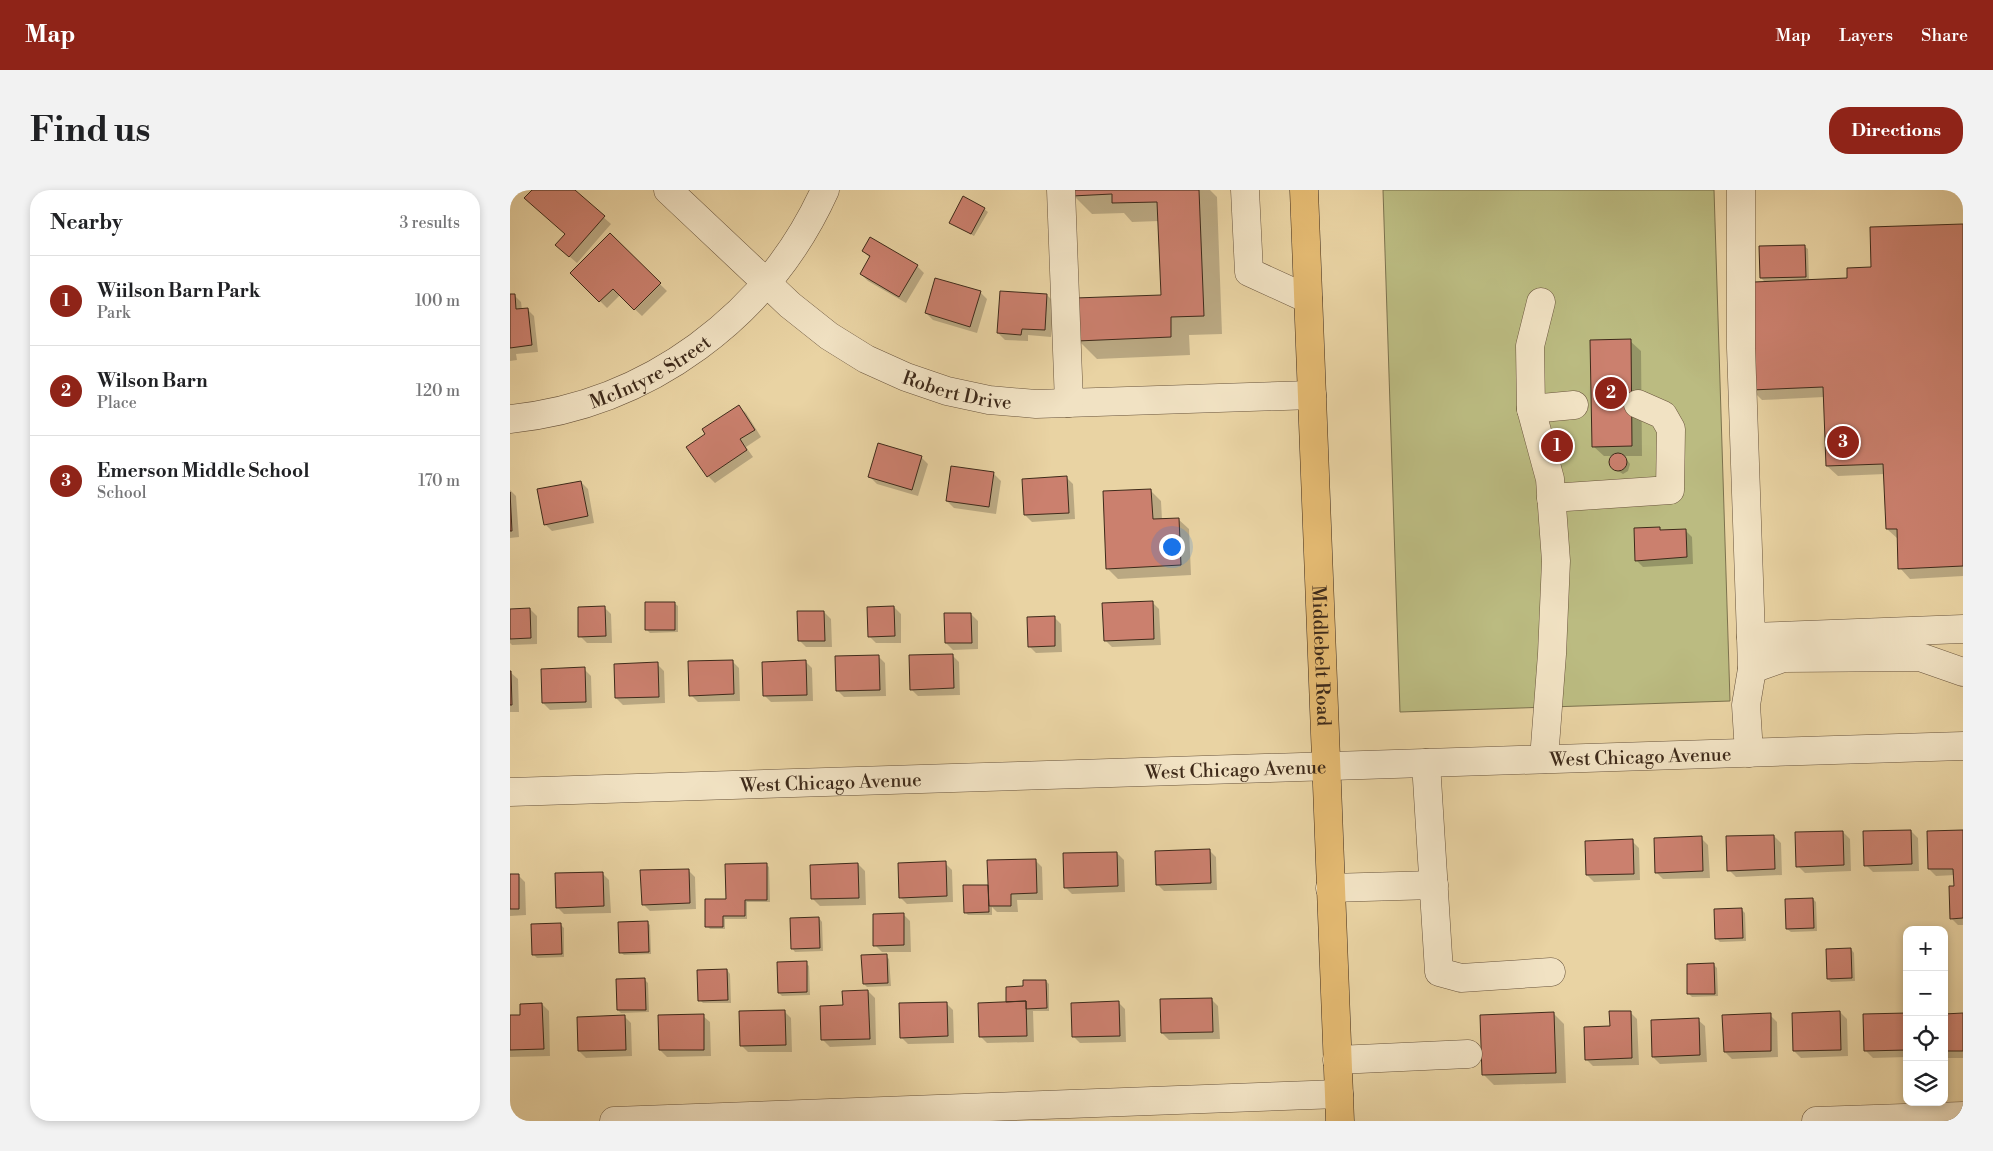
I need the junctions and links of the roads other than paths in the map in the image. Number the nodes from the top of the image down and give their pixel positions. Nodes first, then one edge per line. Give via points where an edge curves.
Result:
1 (668, 190) edge
2 (825, 190) edge
3 (1061, 190) edge
4 (1246, 190) edge
5 (1304, 190) edge
6 (1743, 194) edge
7 (766, 282) junction
8 (1308, 300) junction
9 (1541, 302) dead end
10 (1312, 395) junction
11 (1069, 403) junction
12 (1638, 404) dead end
13 (1574, 405) dead end
14 (1531, 408) junction
15 (510, 419) edge
16 (1551, 498) junction
17 (1963, 629) edge
18 (1751, 636) junction
19 (1752, 669) junction
20 (1963, 672) edge
21 (1963, 746) edge
22 (1749, 753) junction
23 (1544, 760) junction
24 (1426, 763) junction
25 (1325, 766) junction
26 (510, 792) edge
27 (1434, 886) junction
28 (1330, 888) junction
29 (1551, 972) dead end
30 (1468, 1054) dead end
31 (1337, 1060) junction
32 (1338, 1094) junction
33 (1963, 1116) edge
34 (614, 1121) edge
35 (1340, 1121) edge
36 (1816, 1121) edge

1 - 7 street, Robert Drive
2 - 7 street, McIntyre Street via 802,236
3 - 11 street
4 - 8 street via 1249,272
5 - 8 main road, Middlebelt Road
6 - 18 street via 1741,348
7 - 11 street, Robert Drive via 829,336 866,359 906,377 947,391 989,400
7 - 15 street, McIntyre Street via 726,325 662,370 602,398 560,411
8 - 10 main road, Middlebelt Road
9 - 14 street via 1530,346
10 - 11 street, Robert Drive
10 - 25 main road, Middlebelt Road
12 - 16 street via 1663,415 1671,429 1670,490
13 - 14 street
14 - 16 street via 1550,479
16 - 23 street via 1556,564
17 - 18 street
18 - 19 street
19 - 20 street via 1783,658 1920,657
19 - 22 street via 1746,705
21 - 22 street, West Chicago Avenue
22 - 23 street, West Chicago Avenue
23 - 24 street, West Chicago Avenue
24 - 25 street, West Chicago Avenue
24 - 27 street
25 - 26 street, West Chicago Avenue
25 - 28 main road, Middlebelt Road
27 - 28 street
27 - 29 street via 1439,972 1461,978
28 - 31 main road, Middlebelt Road
30 - 31 street
31 - 32 main road, Middlebelt Road
32 - 34 street
32 - 35 main road, Middlebelt Road
33 - 36 street

